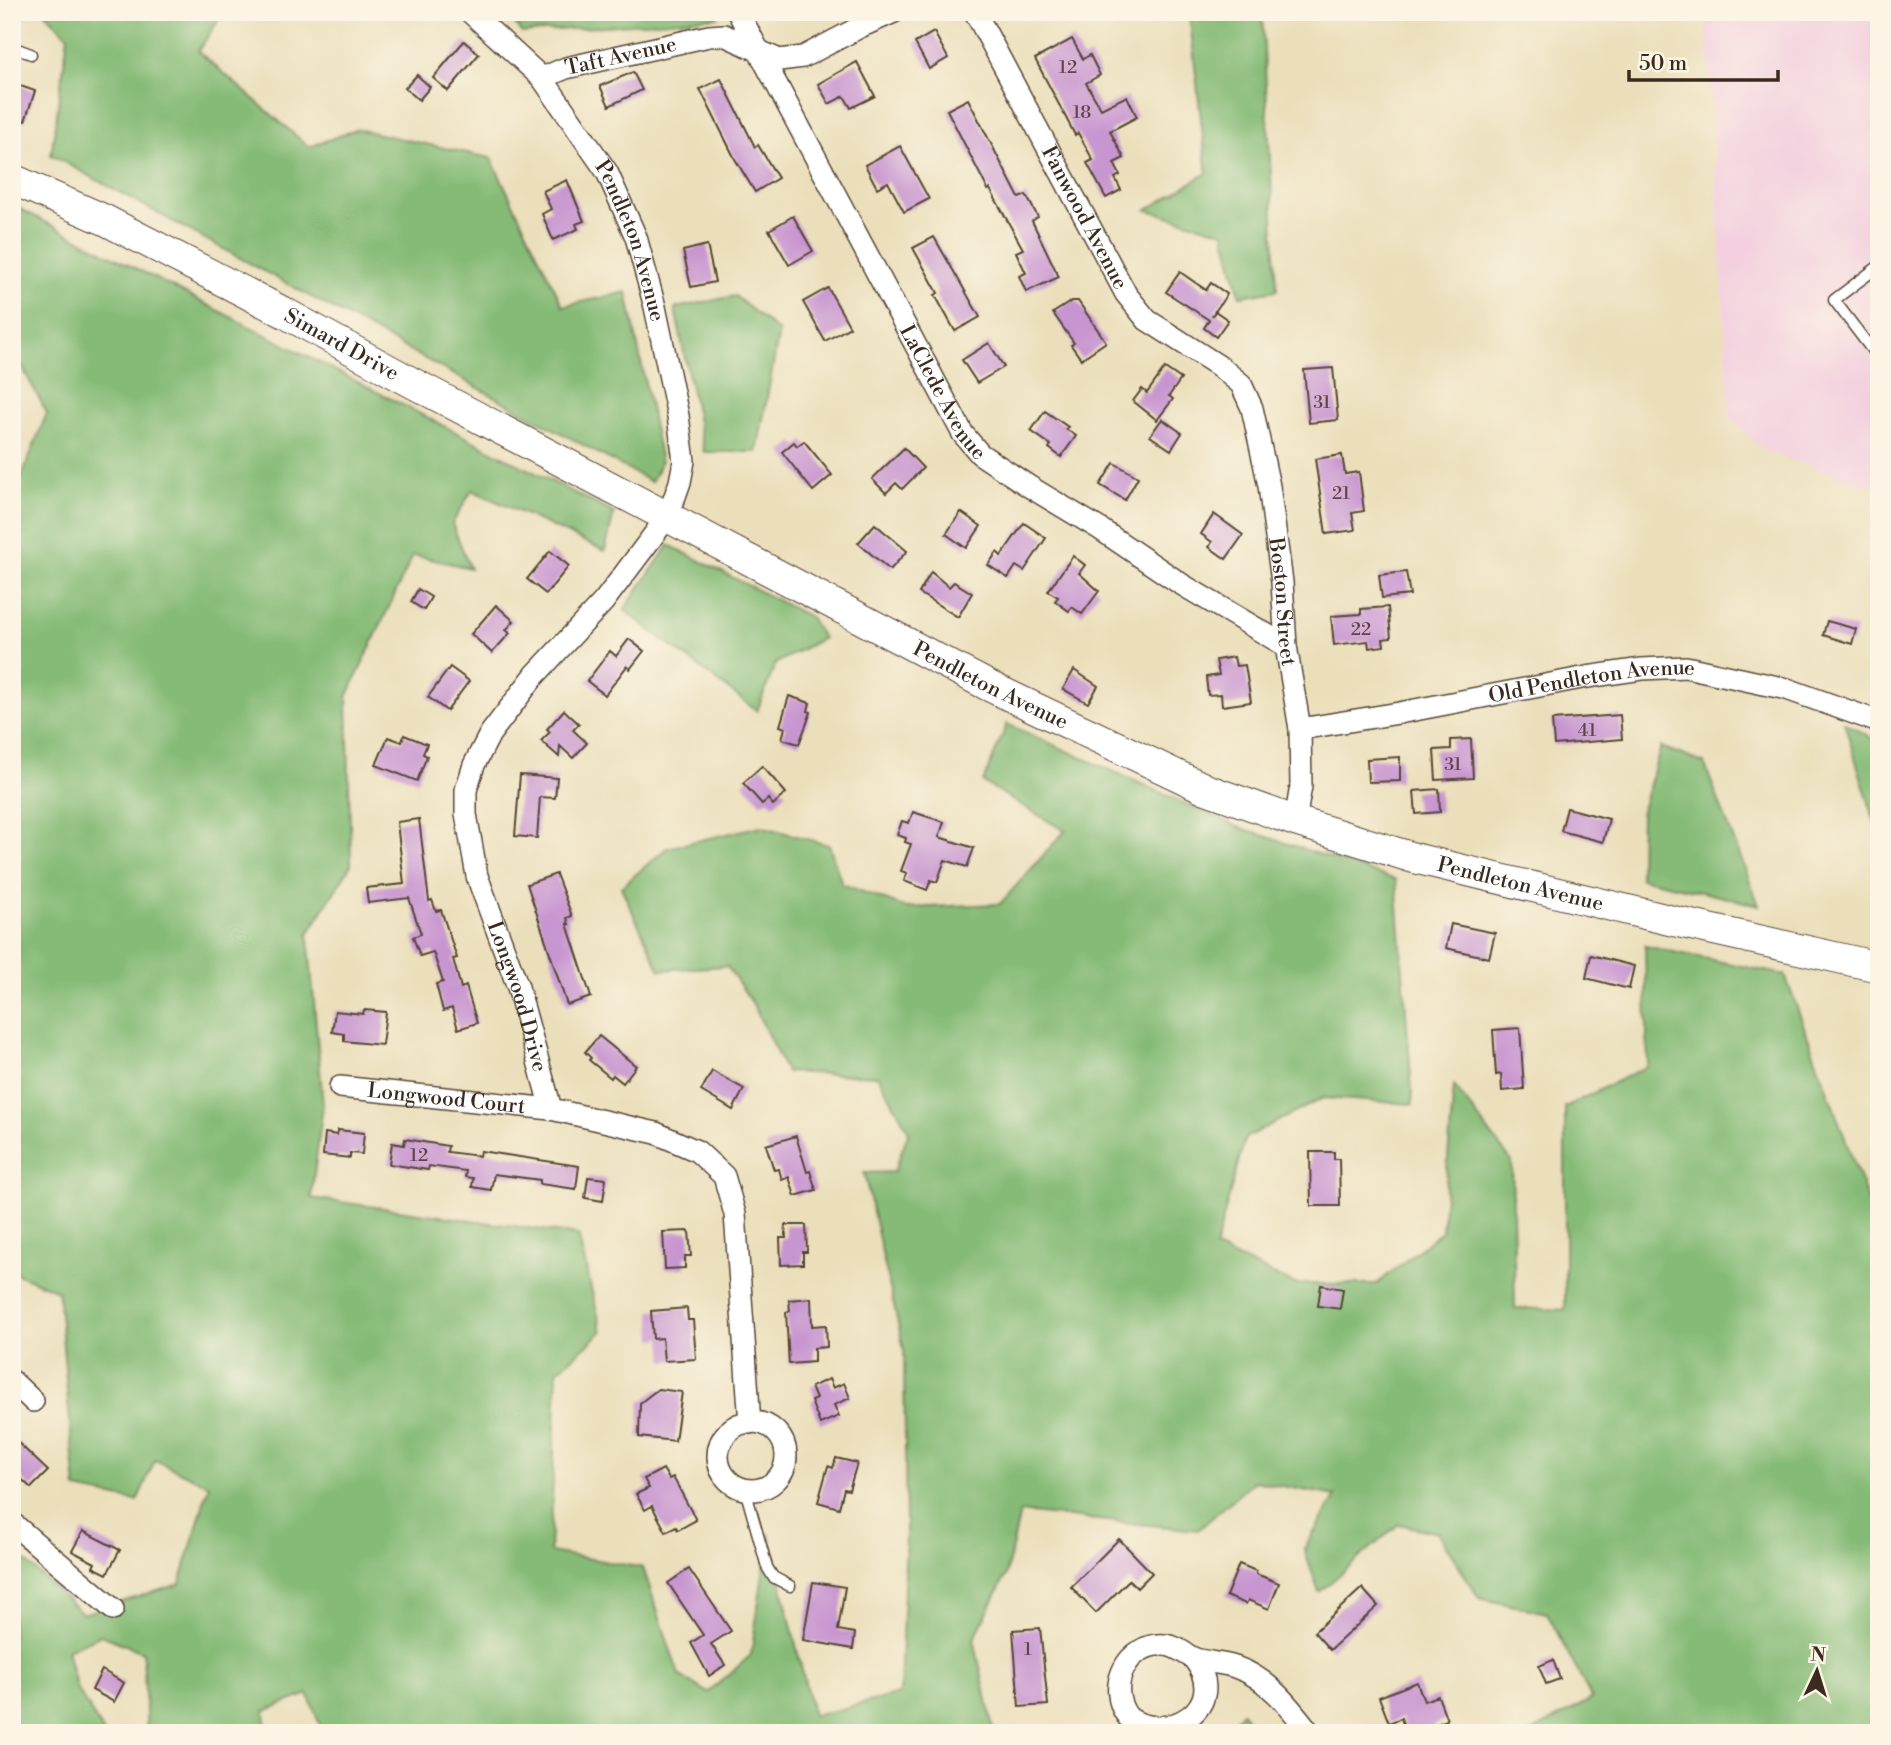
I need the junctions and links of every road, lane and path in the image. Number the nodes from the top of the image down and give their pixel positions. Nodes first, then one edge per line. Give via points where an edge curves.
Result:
1 (470, 12) edge
2 (738, 12) edge
3 (894, 12) edge
4 (975, 12) edge
5 (12, 47) edge
6 (759, 53) junction
7 (32, 54) dead end
8 (542, 78) junction
9 (12, 178) edge
10 (1879, 266) edge
11 (1879, 359) edge
12 (1241, 384) joint
13 (668, 516) junction
14 (1286, 646) junction
15 (1879, 722) edge
16 (1300, 729) junction
17 (1295, 821) junction
18 (1879, 967) edge
19 (340, 1087) dead end
20 (551, 1109) junction
21 (12, 1381) edge
22 (33, 1401) dead end
23 (750, 1423) junction
24 (745, 1489) junction
25 (12, 1523) edge
26 (790, 1586) dead end
27 (113, 1609) dead end
28 (1194, 1659) junction
29 (1310, 1733) edge

1 - 8 street, Pendleton Avenue
2 - 6 street, LaClede Avenue
3 - 6 street, Taft Avenue via 803,57 779,60
4 - 12 street, Fanwood Avenue via 1126,294 1147,320
5 - 7 lane
6 - 8 street, Taft Avenue via 740,41 709,36 566,68
6 - 14 street, LaClede Avenue via 963,434 980,454
8 - 13 street, Pendleton Avenue via 607,172 636,237 655,307 684,461
9 - 13 street, Simard Drive via 105,220
10 - 11 lane via 1833,300
12 - 14 street, Boston Street via 1252,408 1269,486
13 - 17 street, Pendleton Avenue via 989,686 1206,789
13 - 20 street, Longwood Drive via 604,601 535,675 490,734 467,790 466,814 477,876 518,987
14 - 16 street, Boston Street
15 - 16 street, Old Pendleton Avenue via 1787,689 1686,667 1587,677
16 - 17 street, Boston Street via 1301,786
17 - 18 street, Pendleton Avenue via 1414,858
19 - 20 street, Longwood Court
20 - 23 street via 656,1133 697,1152 724,1176 735,1214
21 - 22 street
23 - 24 street via 730,1431 718,1460 727,1479
23 - 24 street via 772,1429 780,1437 786,1460 776,1480 756,1490
24 - 26 lane via 767,1567 773,1577
25 - 27 street
28 - 28 street via 1206,1693 1193,1719 1182,1728 1160,1733 1146,1730 1128,1716 1118,1687 1130,1658 1159,1645 1182,1650
28 - 29 street via 1219,1662 1258,1678

